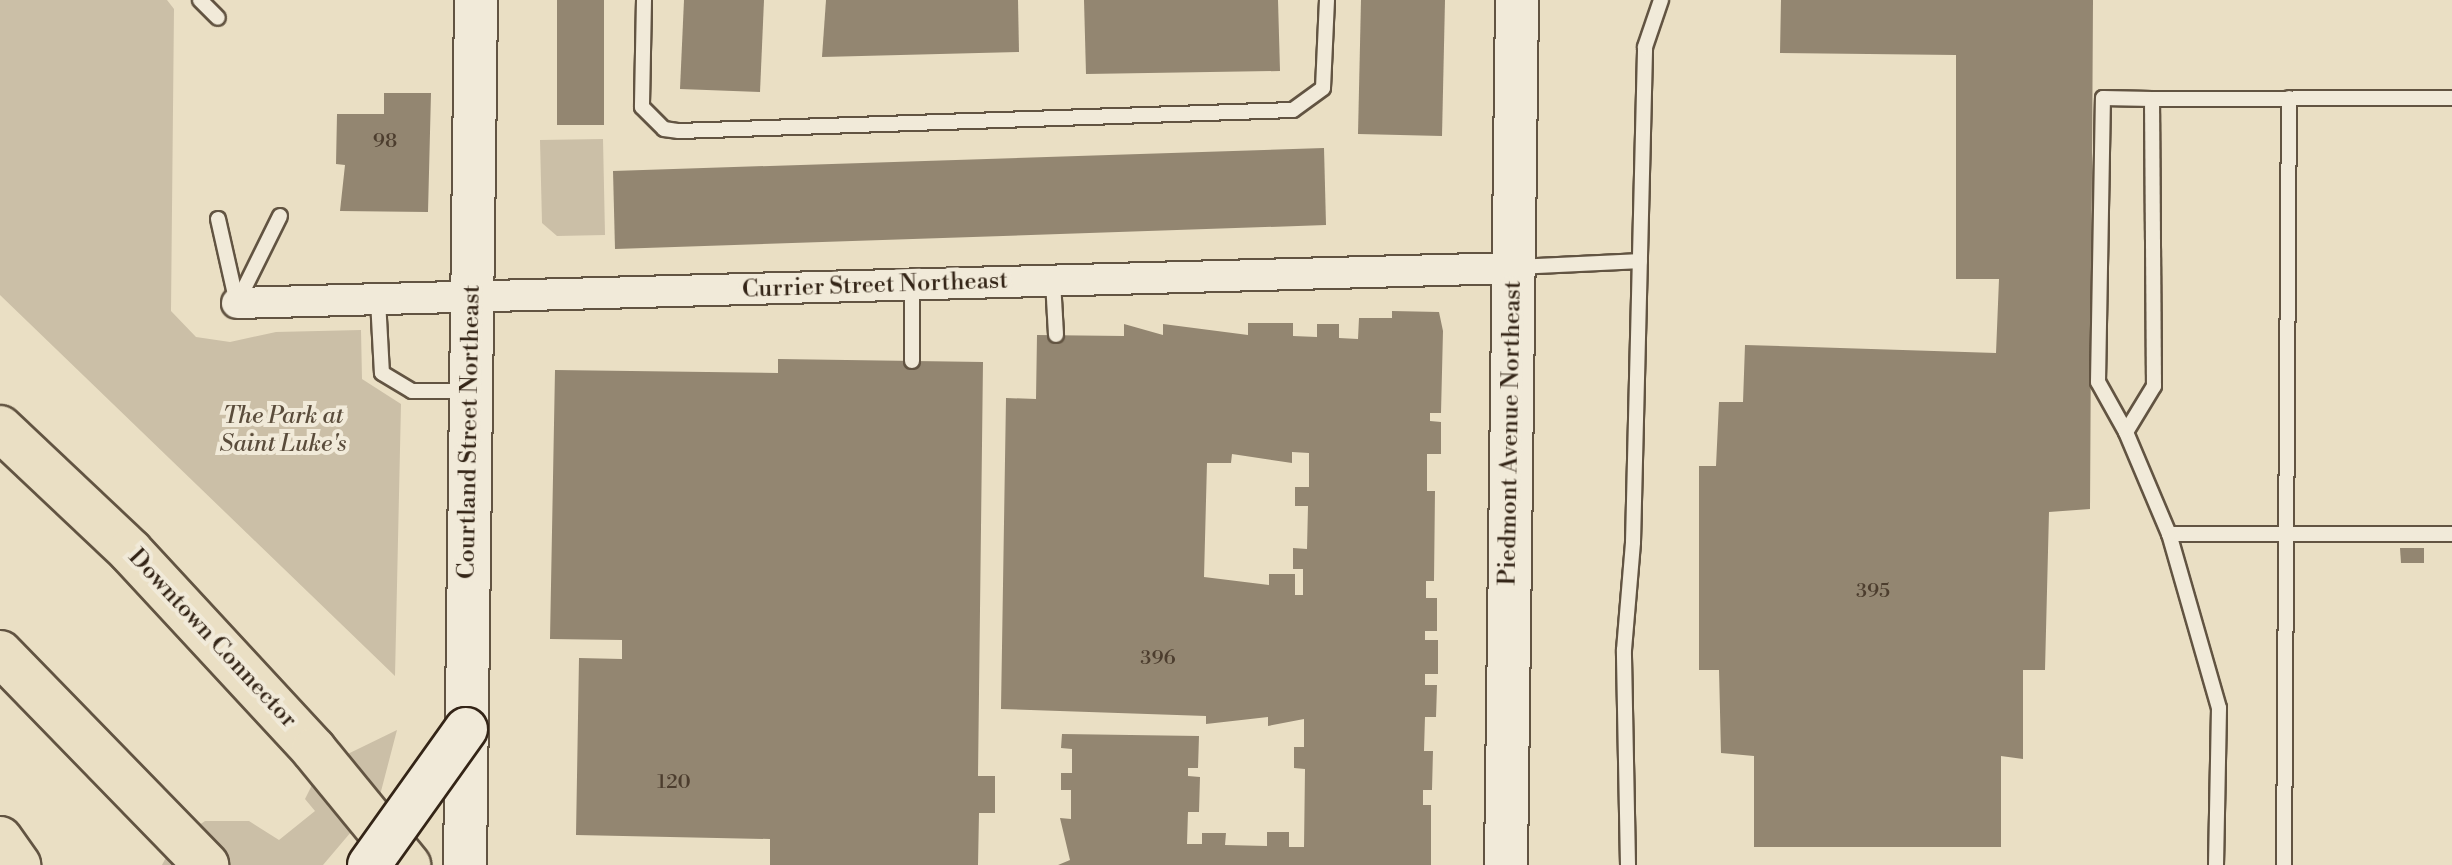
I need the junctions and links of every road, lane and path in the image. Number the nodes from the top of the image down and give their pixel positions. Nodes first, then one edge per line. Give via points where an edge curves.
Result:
1 (200, 0) edge
2 (476, 0) edge
3 (644, 0) edge
4 (1327, 0) edge
5 (1517, 0) edge
6 (1661, 0) edge
7 (218, 18) dead end
8 (2289, 98) junction
9 (2452, 98) edge
10 (2152, 99) junction
11 (280, 216) dead end
12 (218, 219) dead end
13 (1640, 261) junction
14 (1514, 268) junction
15 (1053, 281) junction
16 (912, 285) junction
17 (472, 297) junction
18 (378, 300) junction
19 (237, 303) junction
20 (1056, 335) dead end
21 (912, 361) dead end
22 (471, 391) junction
23 (0, 428) edge
24 (2126, 432) junction
25 (2169, 534) junction
26 (2284, 534) junction
27 (2452, 534) edge
28 (0, 653) edge
29 (466, 729) junction
30 (0, 839) edge
31 (18, 865) edge
32 (206, 865) edge
33 (369, 865) edge
34 (408, 865) edge
35 (465, 865) edge
36 (1506, 865) edge
37 (1628, 865) edge
38 (2216, 865) edge
39 (2284, 865) edge

1 - 7 lane
2 - 17 main road, Courtland Street Northeast
3 - 4 lane via 642,107 664,129 679,131 1293,110 1323,88
5 - 14 main road, Piedmont Avenue Northeast
6 - 13 lane via 1645,47
8 - 9 lane
8 - 10 lane
8 - 26 lane
10 - 24 lane via 2154,386
10 - 24 lane via 2103,98 2098,382
11 - 19 lane
12 - 19 lane
13 - 14 lane
13 - 37 lane via 1624,650
14 - 15 street, Currier Street Northeast
14 - 36 main road, Piedmont Avenue Northeast
15 - 16 street, Currier Street Northeast
15 - 20 lane
16 - 17 street, Currier Street Northeast
16 - 21 lane
17 - 18 street, Currier Street Northeast
17 - 22 main road, Courtland Street Northeast
18 - 19 street, Currier Street Northeast
18 - 22 lane via 382,373 412,391
22 - 29 main road, Courtland Street Northeast
23 - 34 highway, Downtown Connector via 130,551 314,750
24 - 25 lane
25 - 26 lane
25 - 38 lane via 2219,708
26 - 27 lane
26 - 39 lane
28 - 32 highway
29 - 33 main road, bridge
29 - 35 main road, Courtland Street Northeast
30 - 31 highway

